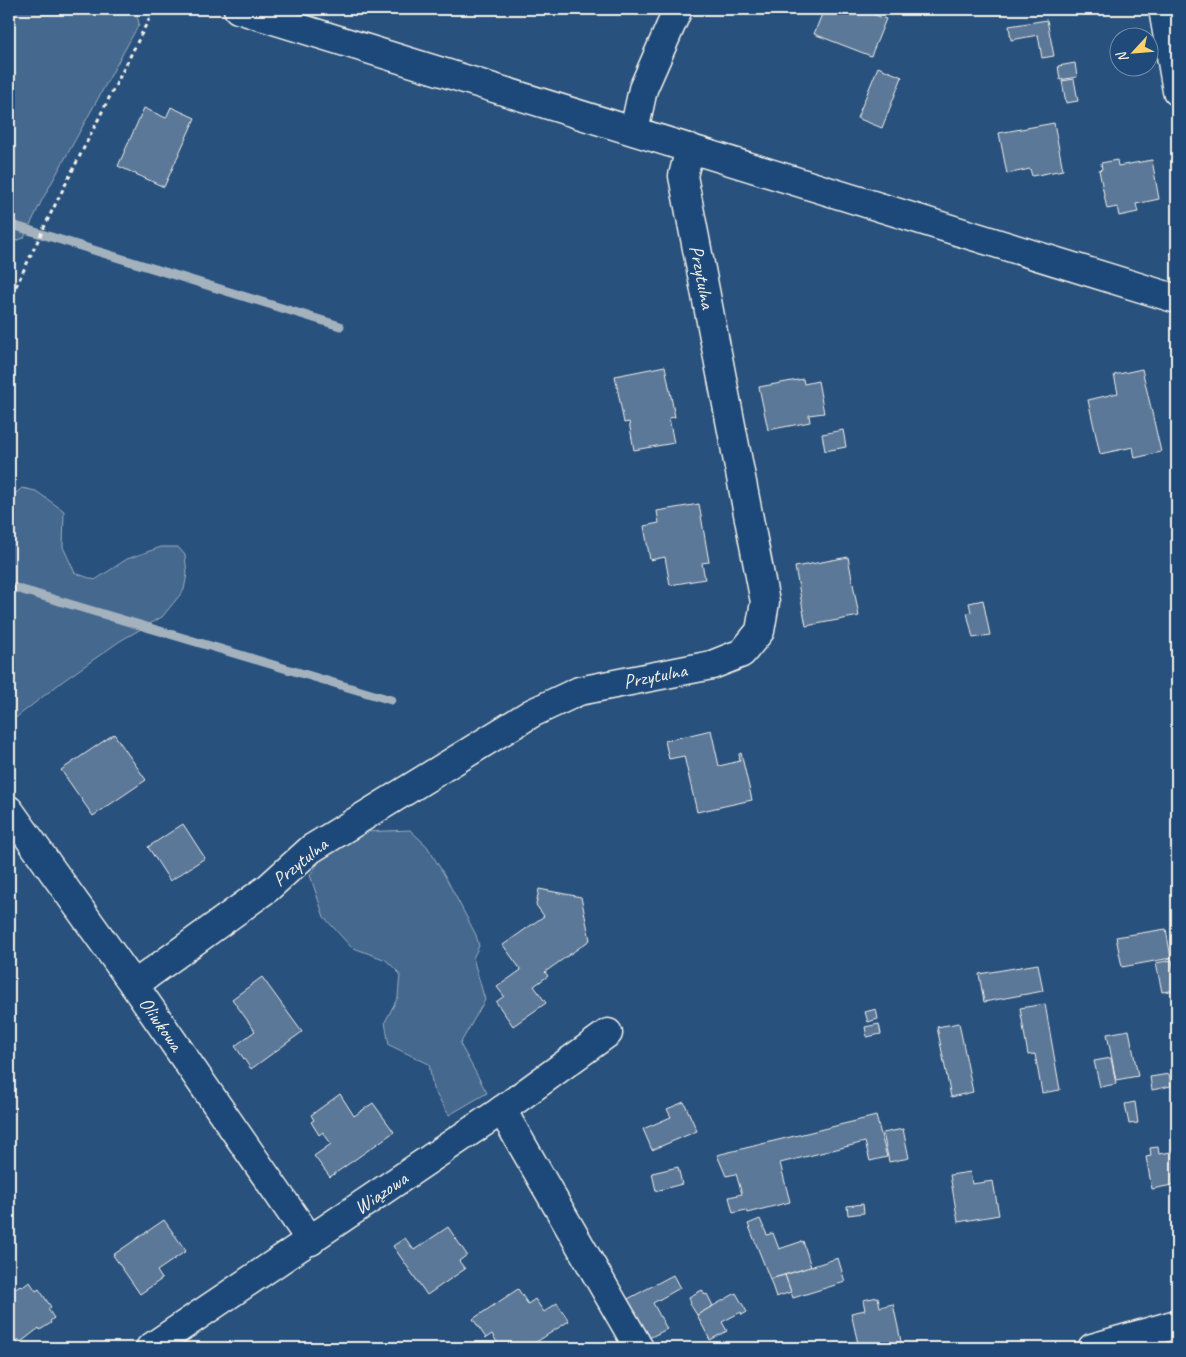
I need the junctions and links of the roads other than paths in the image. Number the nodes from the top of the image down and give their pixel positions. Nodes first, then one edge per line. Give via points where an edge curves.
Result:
1 (238, 9) edge
2 (678, 9) edge
3 (1163, 9) edge
4 (1177, 91) edge
5 (634, 131) junction
6 (690, 148) junction
7 (1177, 299) edge
8 (9, 810) edge
9 (134, 985) junction
10 (608, 1033) dead end
11 (502, 1110) junction
12 (311, 1241) junction
13 (1177, 1324) edge
14 (150, 1348) edge
15 (639, 1348) edge
16 (1092, 1348) edge

1 - 5 street
2 - 5 street via 643,90
3 - 4 street
5 - 6 street
6 - 7 street
6 - 9 street, Przytulna via 682,176 764,602 760,631 742,653 712,664 579,691 532,713 311,850 268,888
8 - 9 street, Oliwkowa
9 - 12 street, Oliwkowa
10 - 11 street, Wiązowa
11 - 12 street, Wiązowa
11 - 15 street
12 - 14 street, Wiązowa
13 - 16 street

